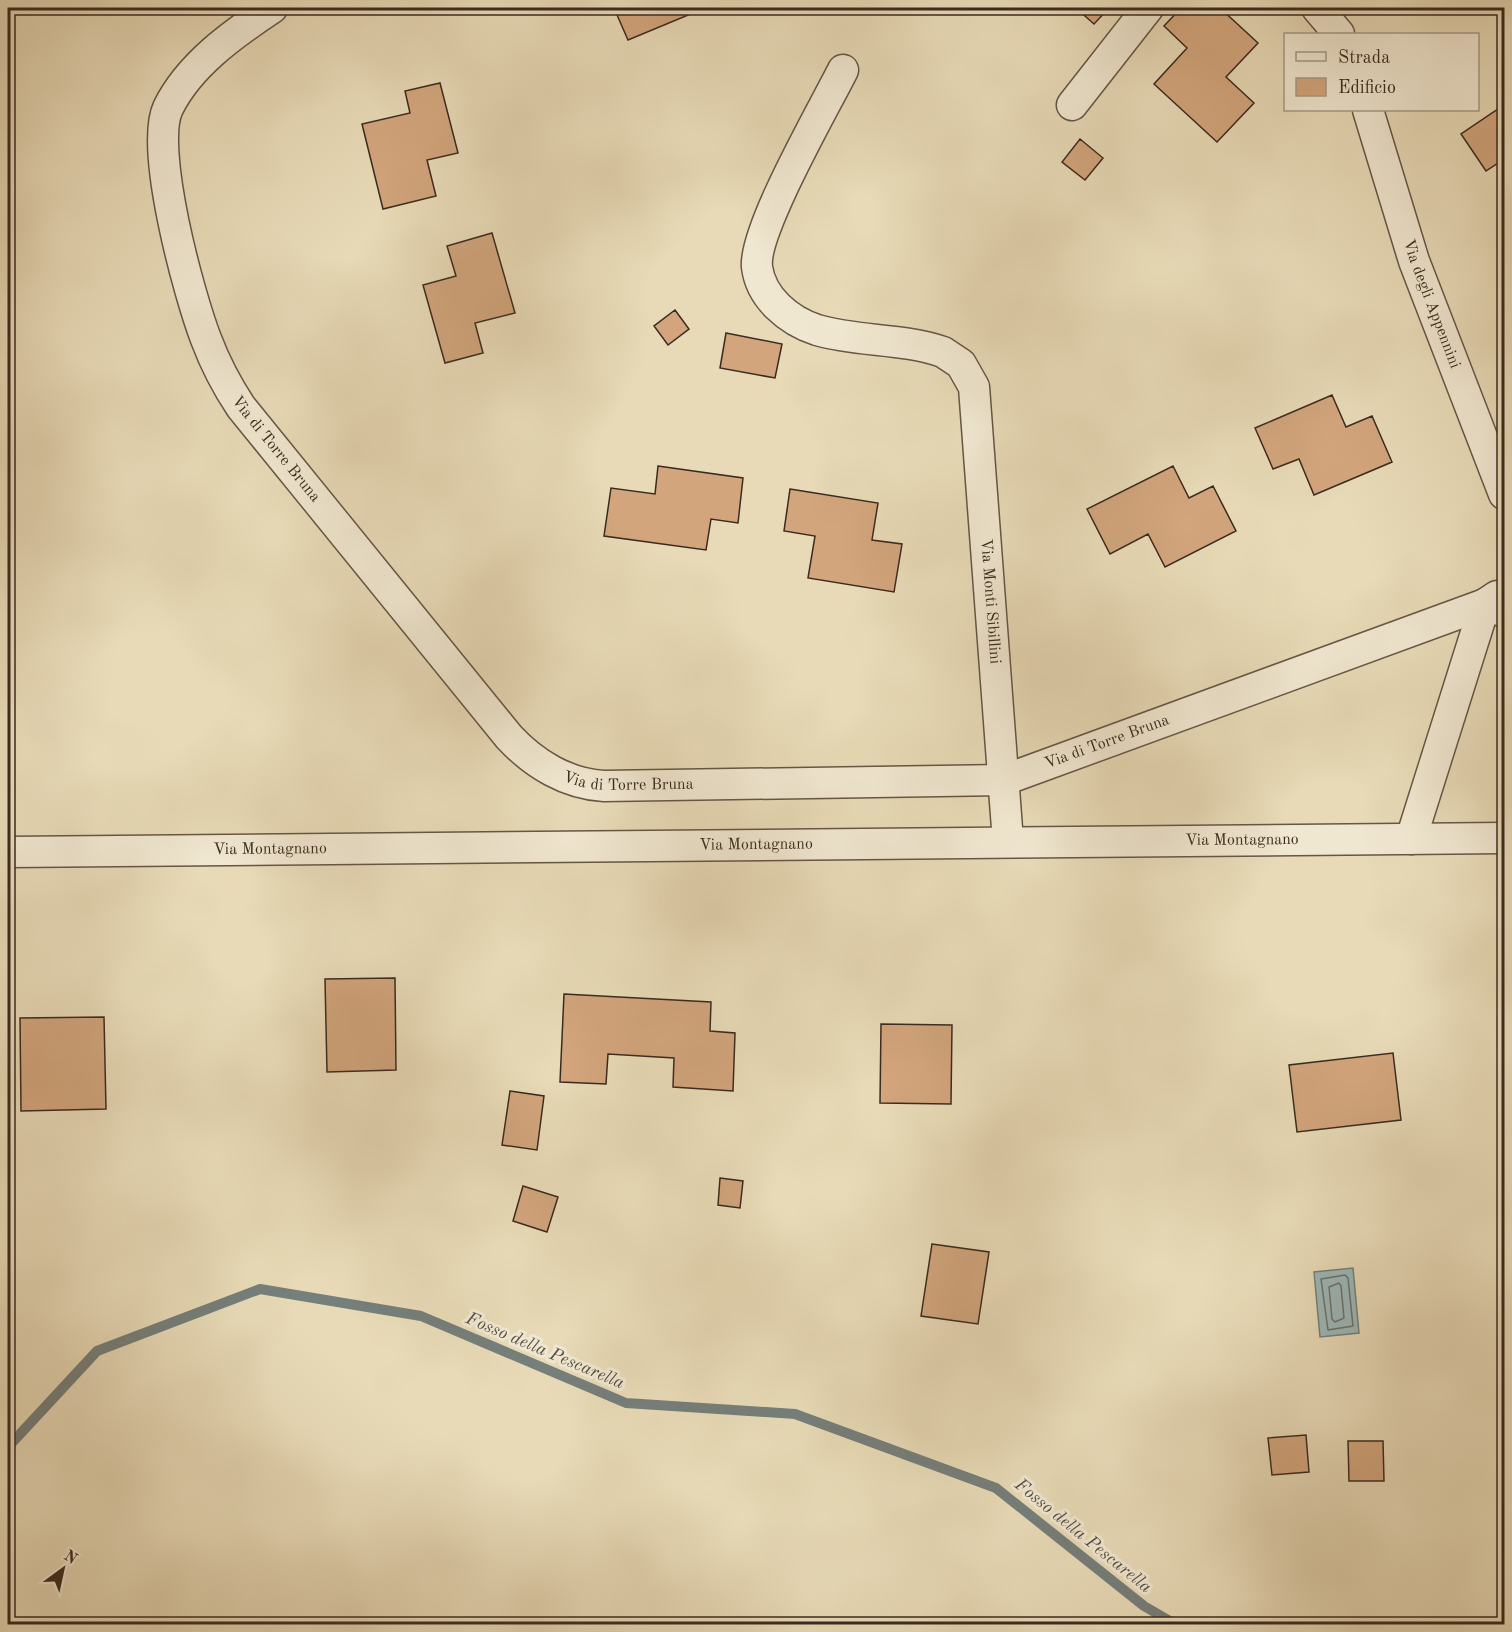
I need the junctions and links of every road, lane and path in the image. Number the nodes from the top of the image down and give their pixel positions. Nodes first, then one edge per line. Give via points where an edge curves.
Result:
1 (272, 8) edge
2 (1148, 8) edge
3 (1317, 8) edge
4 (1338, 33) edge
5 (843, 70) dead end
6 (1072, 105) dead end
7 (1368, 111) edge
8 (1504, 494) edge
9 (1498, 602) edge
10 (1004, 780) junction
11 (1504, 838) edge
12 (1411, 839) junction
13 (1008, 842) junction
14 (8, 852) edge

1 - 10 street, Via di Torre Bruna via 211,54 176,95 162,135 166,181 199,319 224,378 251,420 508,737 564,777 604,786
2 - 6 street
3 - 4 street
5 - 10 street, Via Monti Sibillini via 766,227 757,266 763,287 778,307 818,330 934,349 953,357 969,375 977,396
7 - 8 street, Via degli Appennini via 1414,261
9 - 10 street, Via di Torre Bruna
9 - 12 street
10 - 13 street, Via Monti Sibillini
11 - 12 street, Via Montagnano
12 - 13 street, Via Montagnano
13 - 14 street, Via Montagnano

